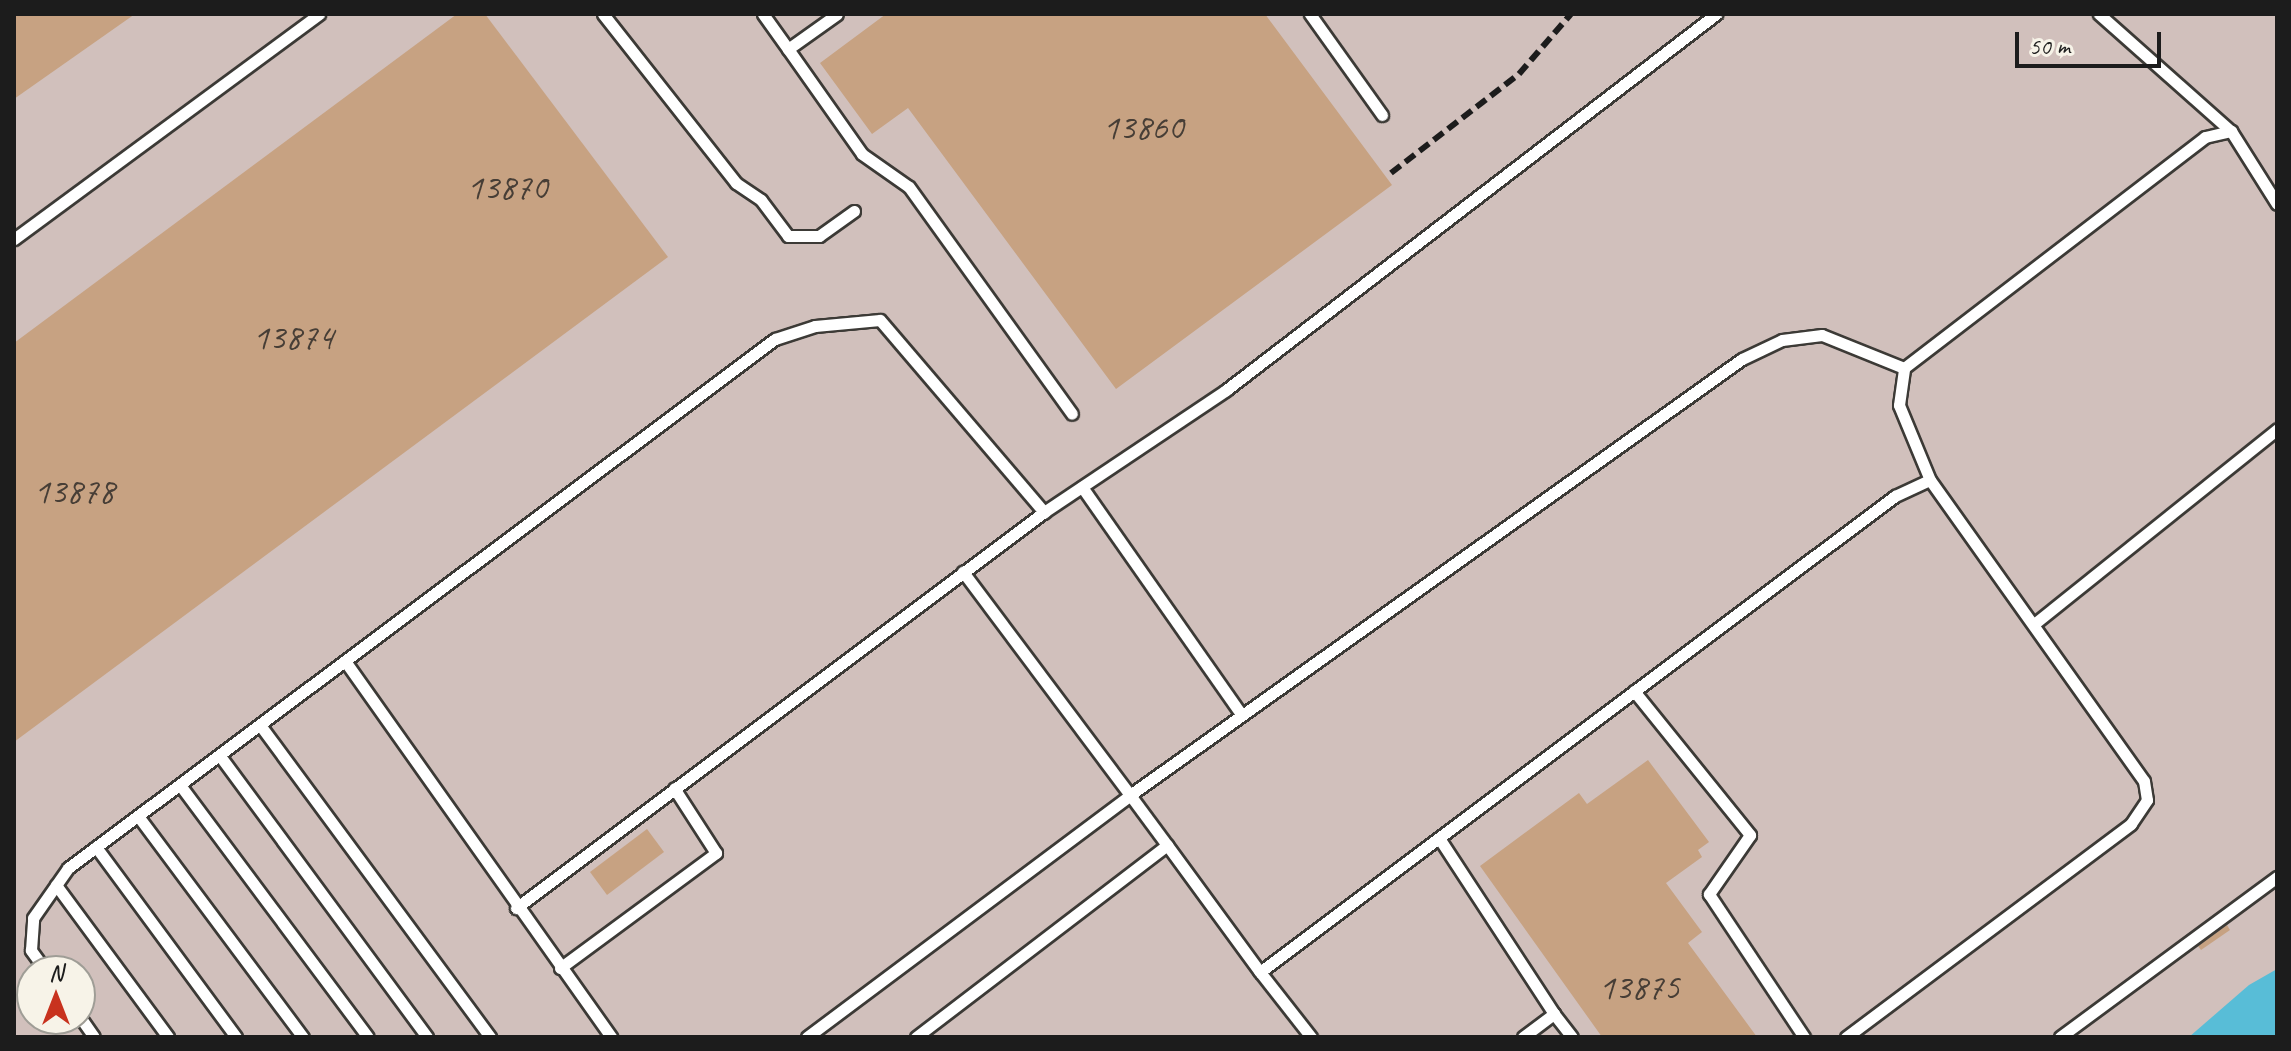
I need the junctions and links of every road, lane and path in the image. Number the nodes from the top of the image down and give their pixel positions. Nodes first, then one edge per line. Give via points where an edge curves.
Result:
1 (319, 14) edge
2 (603, 14) edge
3 (763, 14) edge
4 (837, 14) edge
5 (1310, 14) edge
6 (1716, 14) edge
7 (2099, 14) edge
8 (788, 49) junction
9 (1382, 115) dead end
10 (2231, 131) junction
11 (2277, 204) edge
12 (854, 211) dead end
13 (14, 239) edge
14 (1904, 368) junction
15 (1072, 414) dead end
16 (2277, 429) edge
17 (1930, 480) junction
18 (1082, 487) junction
19 (1044, 512) junction
20 (963, 572) junction
21 (2034, 624) junction
22 (345, 661) junction
23 (1634, 691) junction
24 (1241, 714) junction
25 (260, 725) junction
26 (220, 756) junction
27 (180, 785) junction
28 (674, 788) junction
29 (1130, 795) junction
30 (138, 816) junction
31 (1439, 838) junction
32 (1167, 845) junction
33 (96, 847) junction
34 (2277, 877) edge
35 (56, 885) junction
36 (516, 908) junction
37 (35, 955) edge
38 (560, 968) junction
39 (1260, 972) junction
40 (1554, 1014) junction
41 (168, 1037) edge
42 (236, 1037) edge
43 (303, 1037) edge
44 (368, 1037) edge
45 (427, 1037) edge
46 (490, 1037) edge
47 (611, 1037) edge
48 (807, 1037) edge
49 (916, 1037) edge
50 (1311, 1037) edge
51 (1523, 1037) edge
52 (1572, 1037) edge
53 (1804, 1037) edge
54 (1846, 1037) edge
55 (2060, 1037) edge

1 - 13 lane
2 - 12 lane via 736,183 761,200 788,236 819,236
3 - 8 lane
4 - 8 lane
5 - 9 lane
6 - 18 lane via 1226,390
7 - 10 lane
8 - 15 lane via 862,154 909,187
10 - 11 lane
10 - 14 lane via 2205,137
14 - 17 lane via 1899,405
14 - 24 lane via 1822,335 1782,340 1742,359
16 - 21 lane
17 - 21 lane
17 - 23 lane via 1895,496
18 - 19 lane
18 - 24 lane
19 - 20 lane
19 - 22 lane via 880,320 815,326 775,339
20 - 28 lane
20 - 29 lane
21 - 54 lane via 2144,781 2147,800 2131,824
22 - 25 lane
22 - 36 lane
23 - 31 lane
23 - 53 lane via 1750,835 1709,894
24 - 29 lane
25 - 26 lane
25 - 46 lane
26 - 27 lane
26 - 45 lane
27 - 30 lane
27 - 44 lane
28 - 36 lane
28 - 38 lane via 716,853
29 - 32 lane
29 - 48 lane
30 - 33 lane
30 - 43 lane
31 - 39 lane
31 - 40 lane
32 - 39 lane
32 - 49 lane
33 - 35 lane
33 - 42 lane
34 - 55 lane
35 - 37 lane via 33,918
35 - 41 lane
36 - 38 lane
38 - 47 lane
39 - 50 lane
40 - 51 lane
40 - 52 lane

